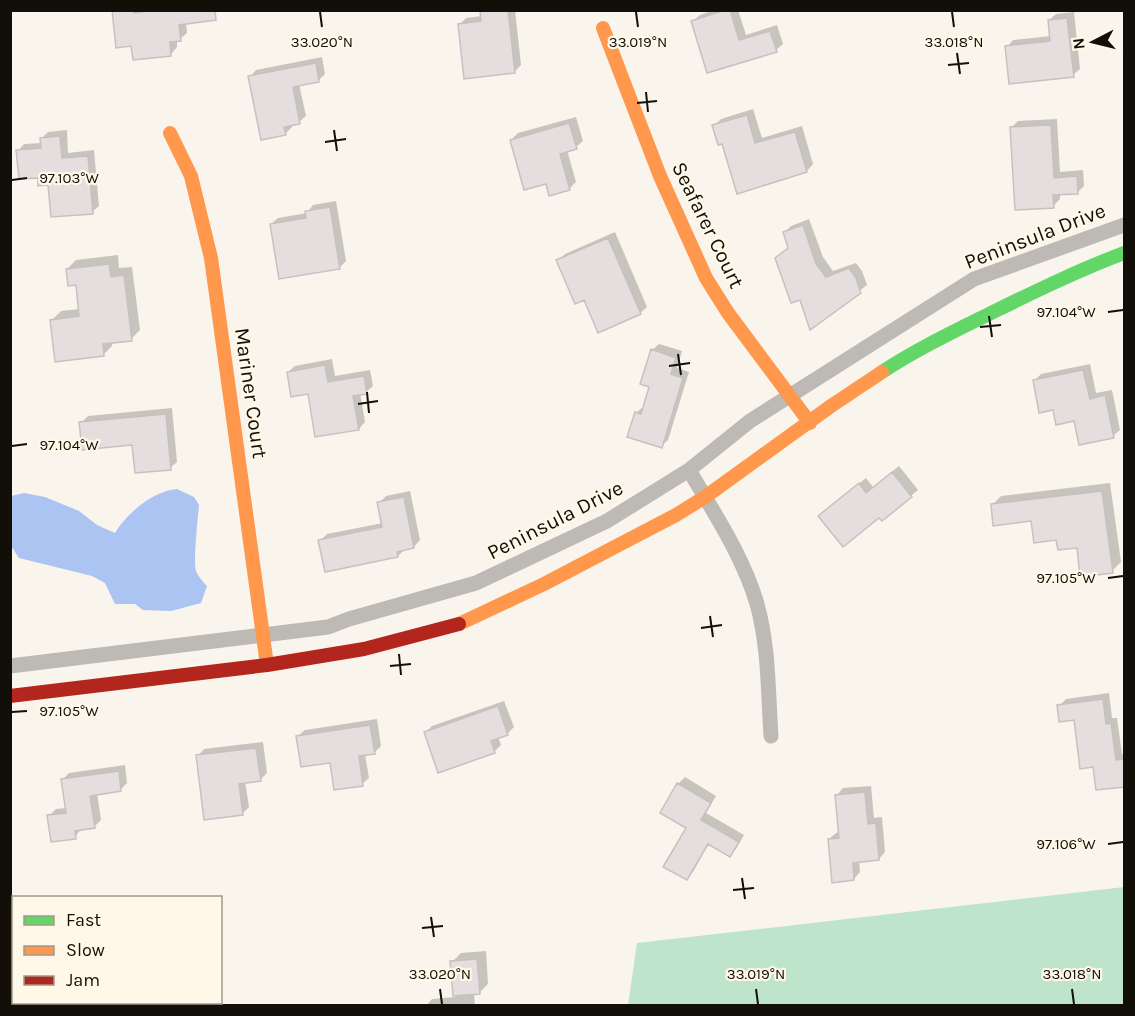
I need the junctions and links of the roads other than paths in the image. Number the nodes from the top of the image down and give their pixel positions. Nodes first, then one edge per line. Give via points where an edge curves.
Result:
1 (603, 28) dead end
2 (170, 133) dead end
3 (1125, 225) edge
4 (1125, 253) edge
5 (791, 396) junction
6 (810, 423) junction
7 (689, 470) junction
8 (705, 497) junction
9 (264, 636) junction
10 (267, 665) junction
11 (10, 666) edge
12 (10, 696) edge
13 (771, 736) dead end

1 - 5 street, Seafarer Court via 656,167 706,278
2 - 9 street, Mariner Court via 191,176 211,258
3 - 5 street, Peninsula Drive via 974,279
4 - 6 street via 1080,270 903,358
5 - 6 street, Seafarer Court
5 - 7 street, Peninsula Drive via 750,421
6 - 8 street
7 - 8 street
7 - 9 street, Peninsula Drive via 607,521 476,583 328,627
8 - 10 street via 544,584 454,626 364,649
8 - 13 street via 742,564 757,605 764,636
9 - 10 street, Mariner Court
9 - 11 street, Peninsula Drive
10 - 12 street

